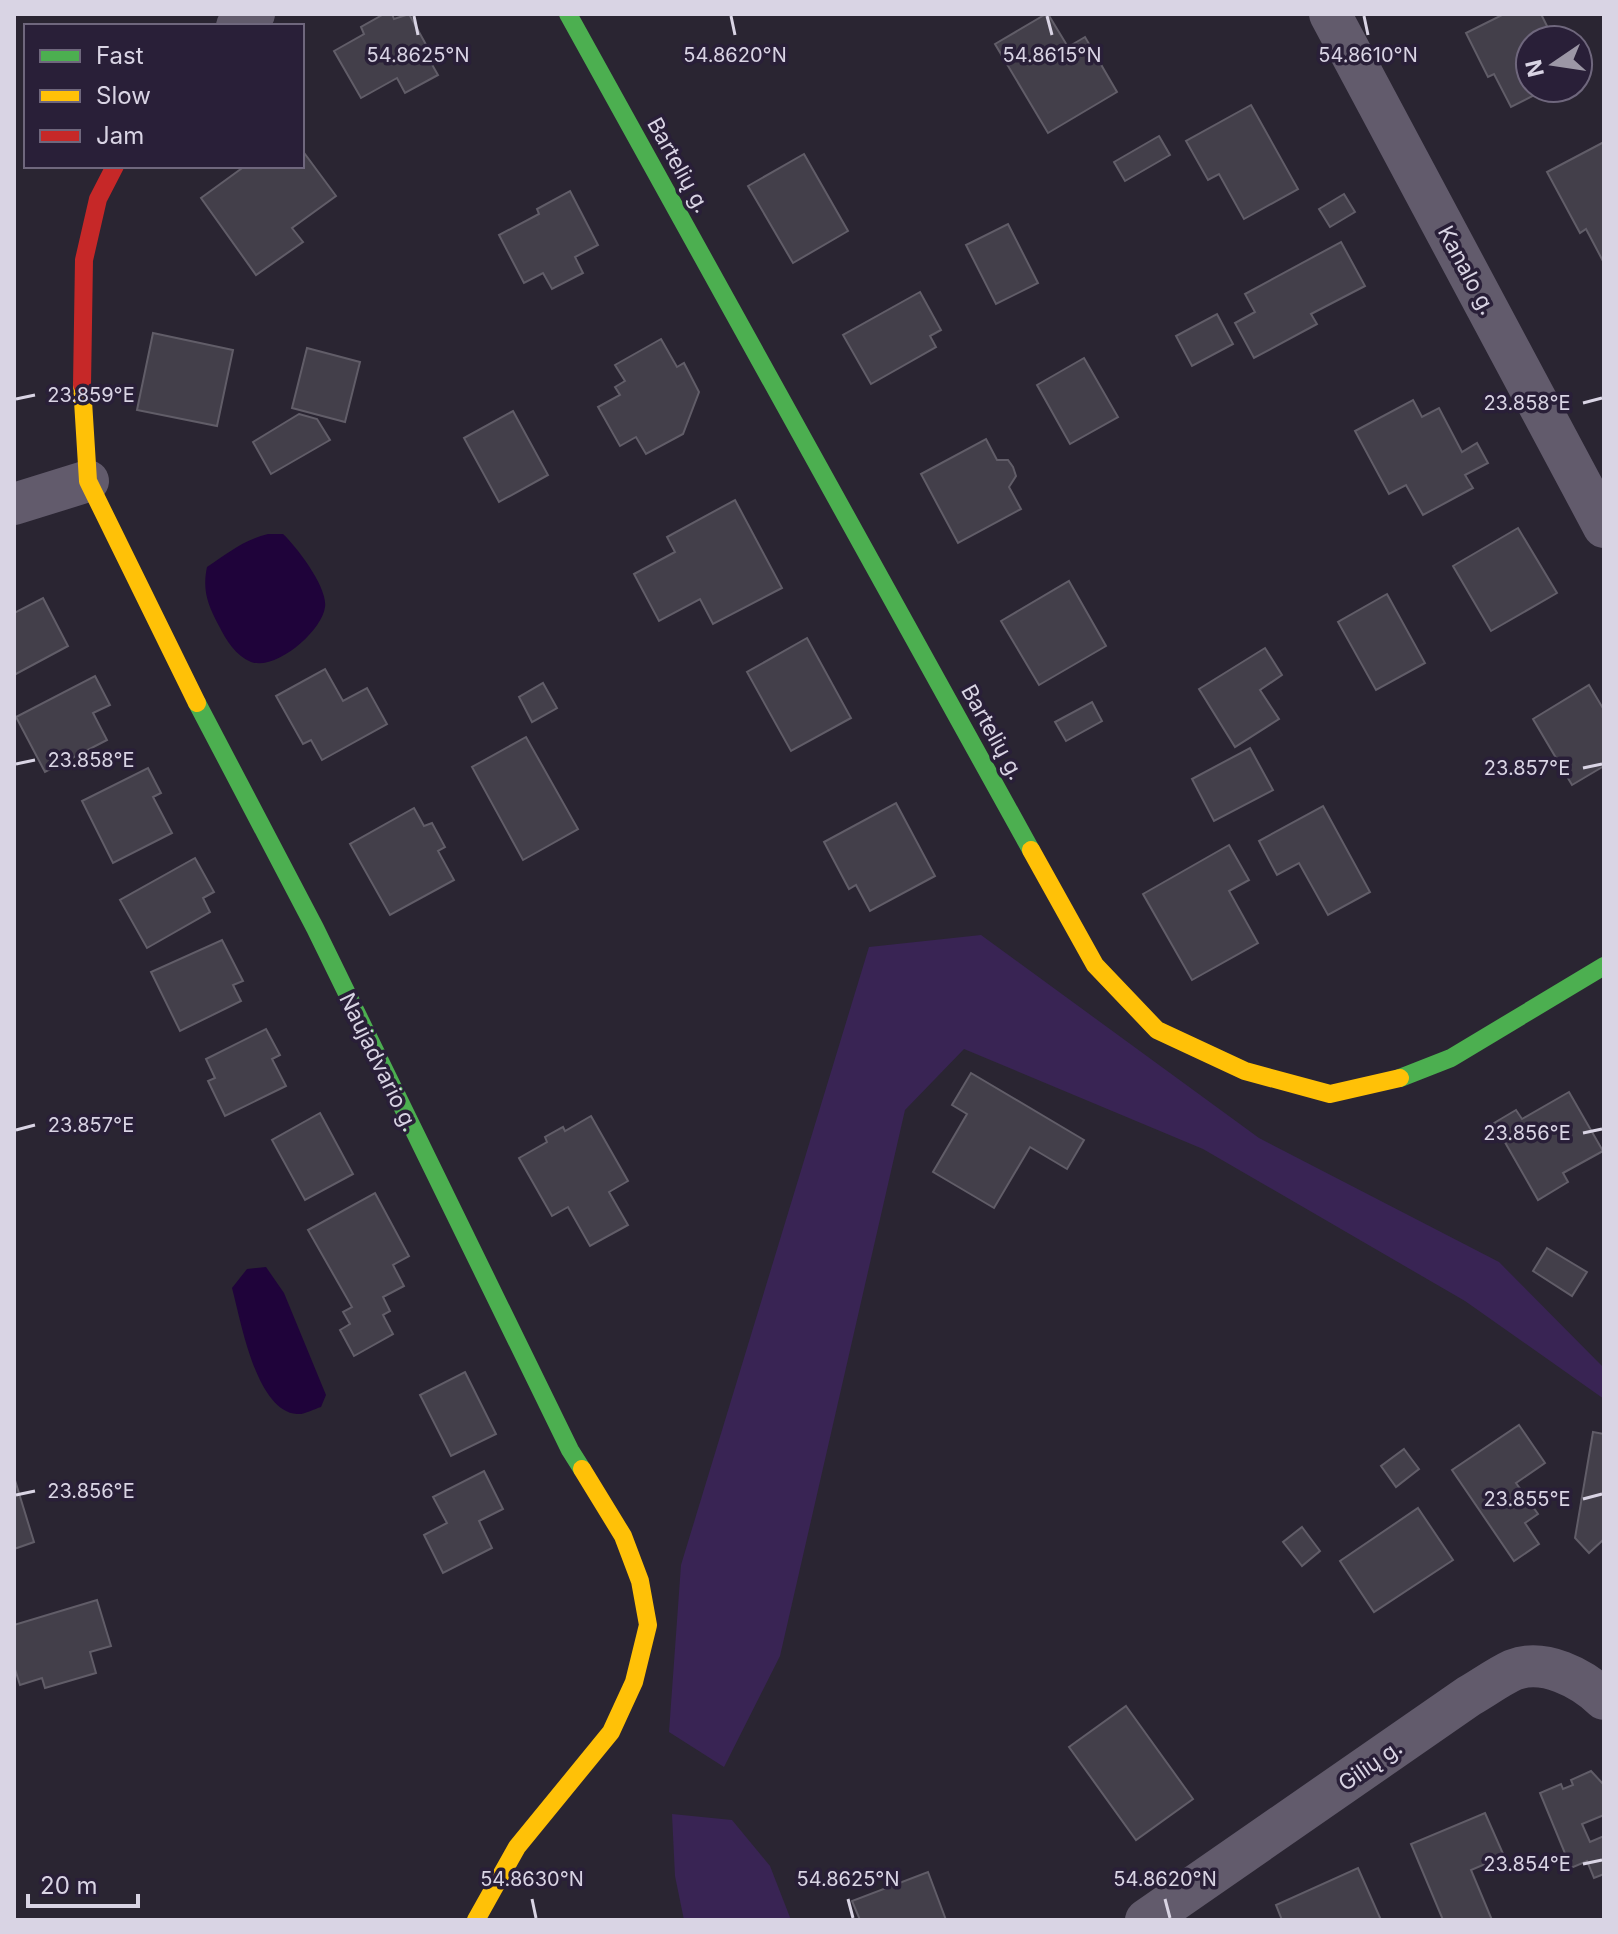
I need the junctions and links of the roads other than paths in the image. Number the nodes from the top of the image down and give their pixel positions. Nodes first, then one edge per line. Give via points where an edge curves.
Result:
1 (568, 14) edge
2 (1330, 14) edge
3 (114, 168) edge
4 (88, 481) junction
5 (14, 504) edge
6 (1604, 527) edge
7 (1604, 966) edge
8 (1604, 1699) edge
9 (476, 1920) edge
10 (1146, 1920) edge

1 - 7 street, Bartelių g. via 1095,965 1157,1030 1245,1071 1330,1094 1388,1082 1451,1058
2 - 6 street, Kanalo g.
3 - 4 street, Naujadvario g. via 98,199 84,260 82,390
4 - 5 street
4 - 9 street, Naujadvario g. via 315,928 570,1450 623,1536 640,1581 648,1625 634,1682 611,1732 517,1847
8 - 10 street, Gilių g. via 1590,1685 1551,1668 1515,1669

